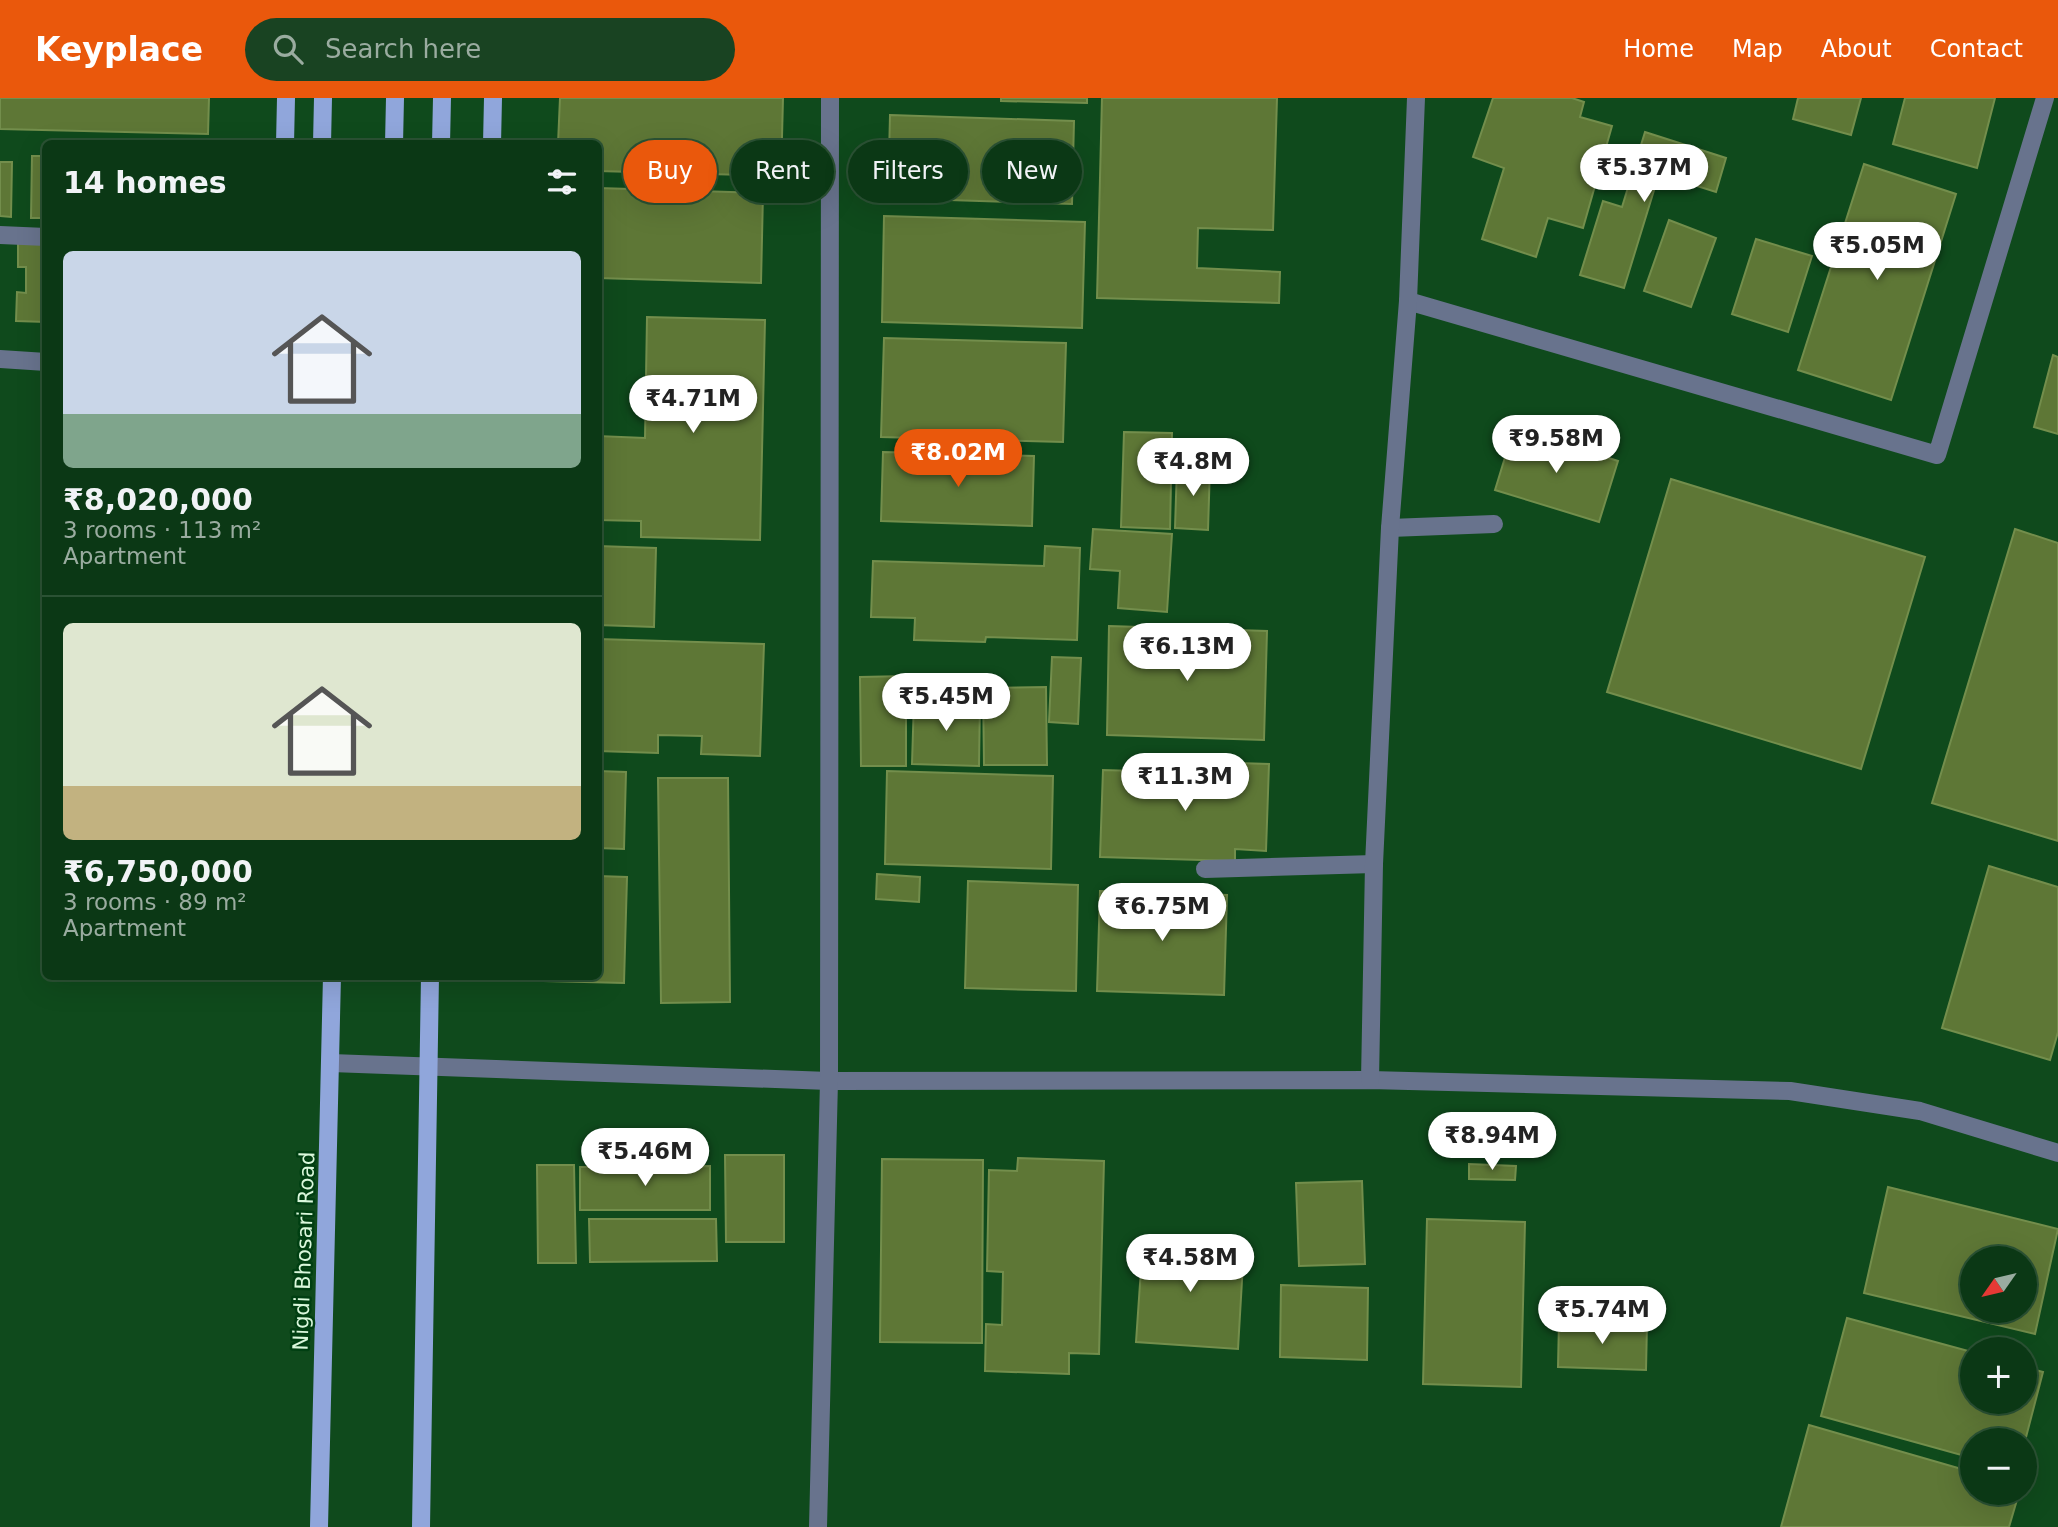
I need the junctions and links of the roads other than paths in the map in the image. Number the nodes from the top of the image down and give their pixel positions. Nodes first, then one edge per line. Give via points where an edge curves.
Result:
1 (286, 98) edge
2 (323, 98) edge
3 (395, 98) edge
4 (442, 98) edge
5 (493, 98) edge
6 (830, 98) edge
7 (1416, 98) edge
8 (2045, 98) edge
9 (285, 140) edge
10 (322, 140) edge
11 (394, 140) edge
12 (441, 140) edge
13 (492, 140) edge
14 (0, 236) edge
15 (42, 237) edge
16 (1408, 301) junction
17 (0, 359) edge
18 (42, 362) edge
19 (1494, 524) dead end
20 (1390, 528) junction
21 (1374, 864) junction
22 (1205, 869) dead end
23 (332, 980) edge
24 (430, 980) edge
25 (331, 1063) junction
26 (430, 1068) junction
27 (1370, 1080) junction
28 (829, 1081) junction
29 (2058, 1153) edge
30 (319, 1527) edge
31 (421, 1527) edge
32 (818, 1527) edge

1 - 9 main road
2 - 10 main road
3 - 11 main road
4 - 12 main road
5 - 13 main road
6 - 28 street
7 - 16 street
8 - 16 street via 1937,455
14 - 15 street
16 - 20 street
17 - 18 street
19 - 20 street
20 - 21 street
21 - 22 street
21 - 27 street
23 - 25 main road, Nigdi Bhosari Road
24 - 26 main road
25 - 26 street
25 - 30 main road, Nigdi Bhosari Road
26 - 28 street
26 - 31 main road
27 - 28 street
27 - 29 street via 1790,1091 1920,1111
28 - 32 street

